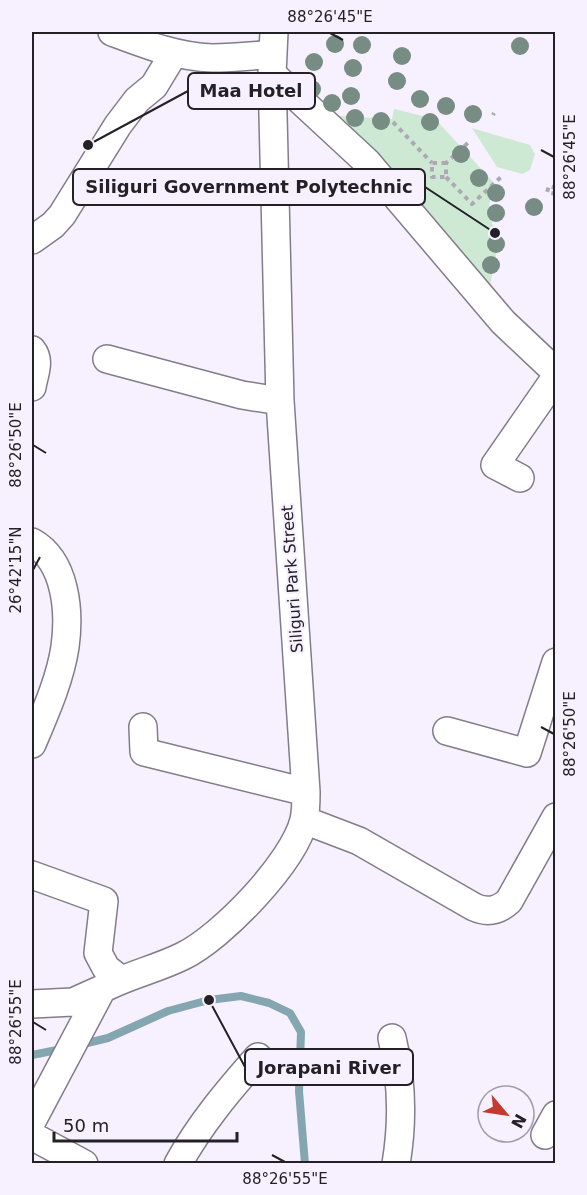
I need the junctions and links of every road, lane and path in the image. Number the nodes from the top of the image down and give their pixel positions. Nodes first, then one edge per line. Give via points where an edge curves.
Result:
1 (112, 32) edge
2 (174, 53) junction
3 (273, 53) edge
4 (393, 122) dead end
5 (470, 141) dead end
6 (432, 163) junction
7 (446, 163) junction
8 (446, 177) junction
9 (501, 177) dead end
10 (555, 188) edge
11 (555, 194) edge
12 (32, 240) edge
13 (32, 350) edge
14 (108, 359) dead end
15 (555, 375) edge
16 (32, 387) edge
17 (280, 401) junction
18 (520, 478) dead end
19 (32, 542) edge
20 (555, 662) edge
21 (143, 727) dead end
22 (447, 731) dead end
23 (32, 744) edge
24 (306, 792) junction
25 (555, 817) edge
26 (304, 820) junction
27 (32, 875) edge
28 (111, 984) junction
29 (32, 1004) edge
30 (392, 1038) dead end
31 (258, 1057) dead end
32 (35, 1115) edge
33 (32, 1136) edge
34 (84, 1164) edge
35 (177, 1164) edge
36 (396, 1164) edge

1 - 2 street
2 - 3 street via 211,58
2 - 12 street via 154,86 118,125 62,214
3 - 15 street via 503,322
3 - 17 street, Siliguri Park Street
4 - 6 path
5 - 7 path
6 - 7 path
6 - 8 path via 432,177
7 - 8 path
8 - 9 path via 472,204
10 - 11 path via 549,186 548,192
13 - 16 street via 36,360
14 - 17 street via 242,395
15 - 18 street via 495,465
17 - 24 street, Siliguri Park Street
19 - 23 street via 49,555 58,570 66,621 65,647 56,681
20 - 22 street via 527,753
21 - 24 street via 144,752
24 - 26 street, Siliguri Park Street
25 - 26 street via 509,901 488,911 474,907 359,841
26 - 28 street, Siliguri Park Street via 279,866 221,930 184,956
27 - 28 street via 104,901 98,953
28 - 29 street, Siliguri Park Street via 74,1002
28 - 32 street
30 - 36 street via 400,1098
31 - 35 street via 220,1100
33 - 34 street

